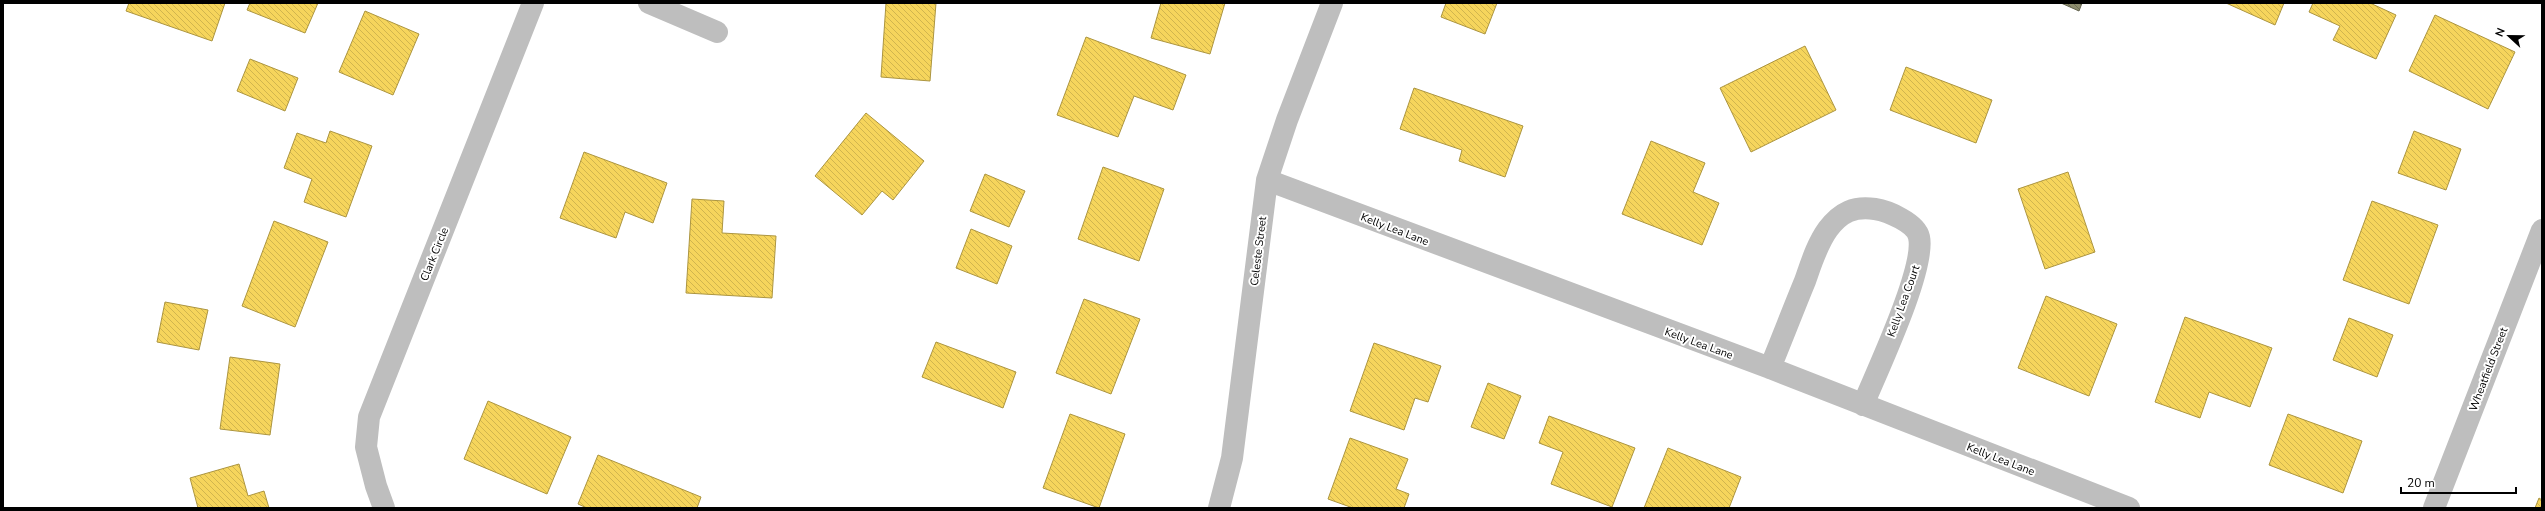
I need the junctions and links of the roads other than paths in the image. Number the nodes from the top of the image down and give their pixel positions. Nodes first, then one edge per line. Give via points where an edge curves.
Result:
1 (533, 3) edge
2 (649, 3) edge
3 (1332, 3) edge
4 (717, 32) dead end
5 (1267, 180) junction
6 (2542, 230) edge
7 (1770, 368) junction
8 (1863, 405) junction
9 (384, 508) edge
10 (1219, 508) edge
11 (2129, 508) edge
12 (2434, 508) edge

1 - 9 street, Clark Circle via 369,417 366,447
2 - 4 street
3 - 5 street, Celeste Street
5 - 7 street, Kelly Lea Lane
5 - 10 street, Celeste Street via 1232,458
6 - 12 street, Wheatfield Street
7 - 8 street, Kelly Lea Lane
7 - 8 street, Kelly Lea Court via 1828,229 1841,215 1859,207 1880,210 1913,227 1919,236 1919,254 1906,299
8 - 11 street, Kelly Lea Lane

